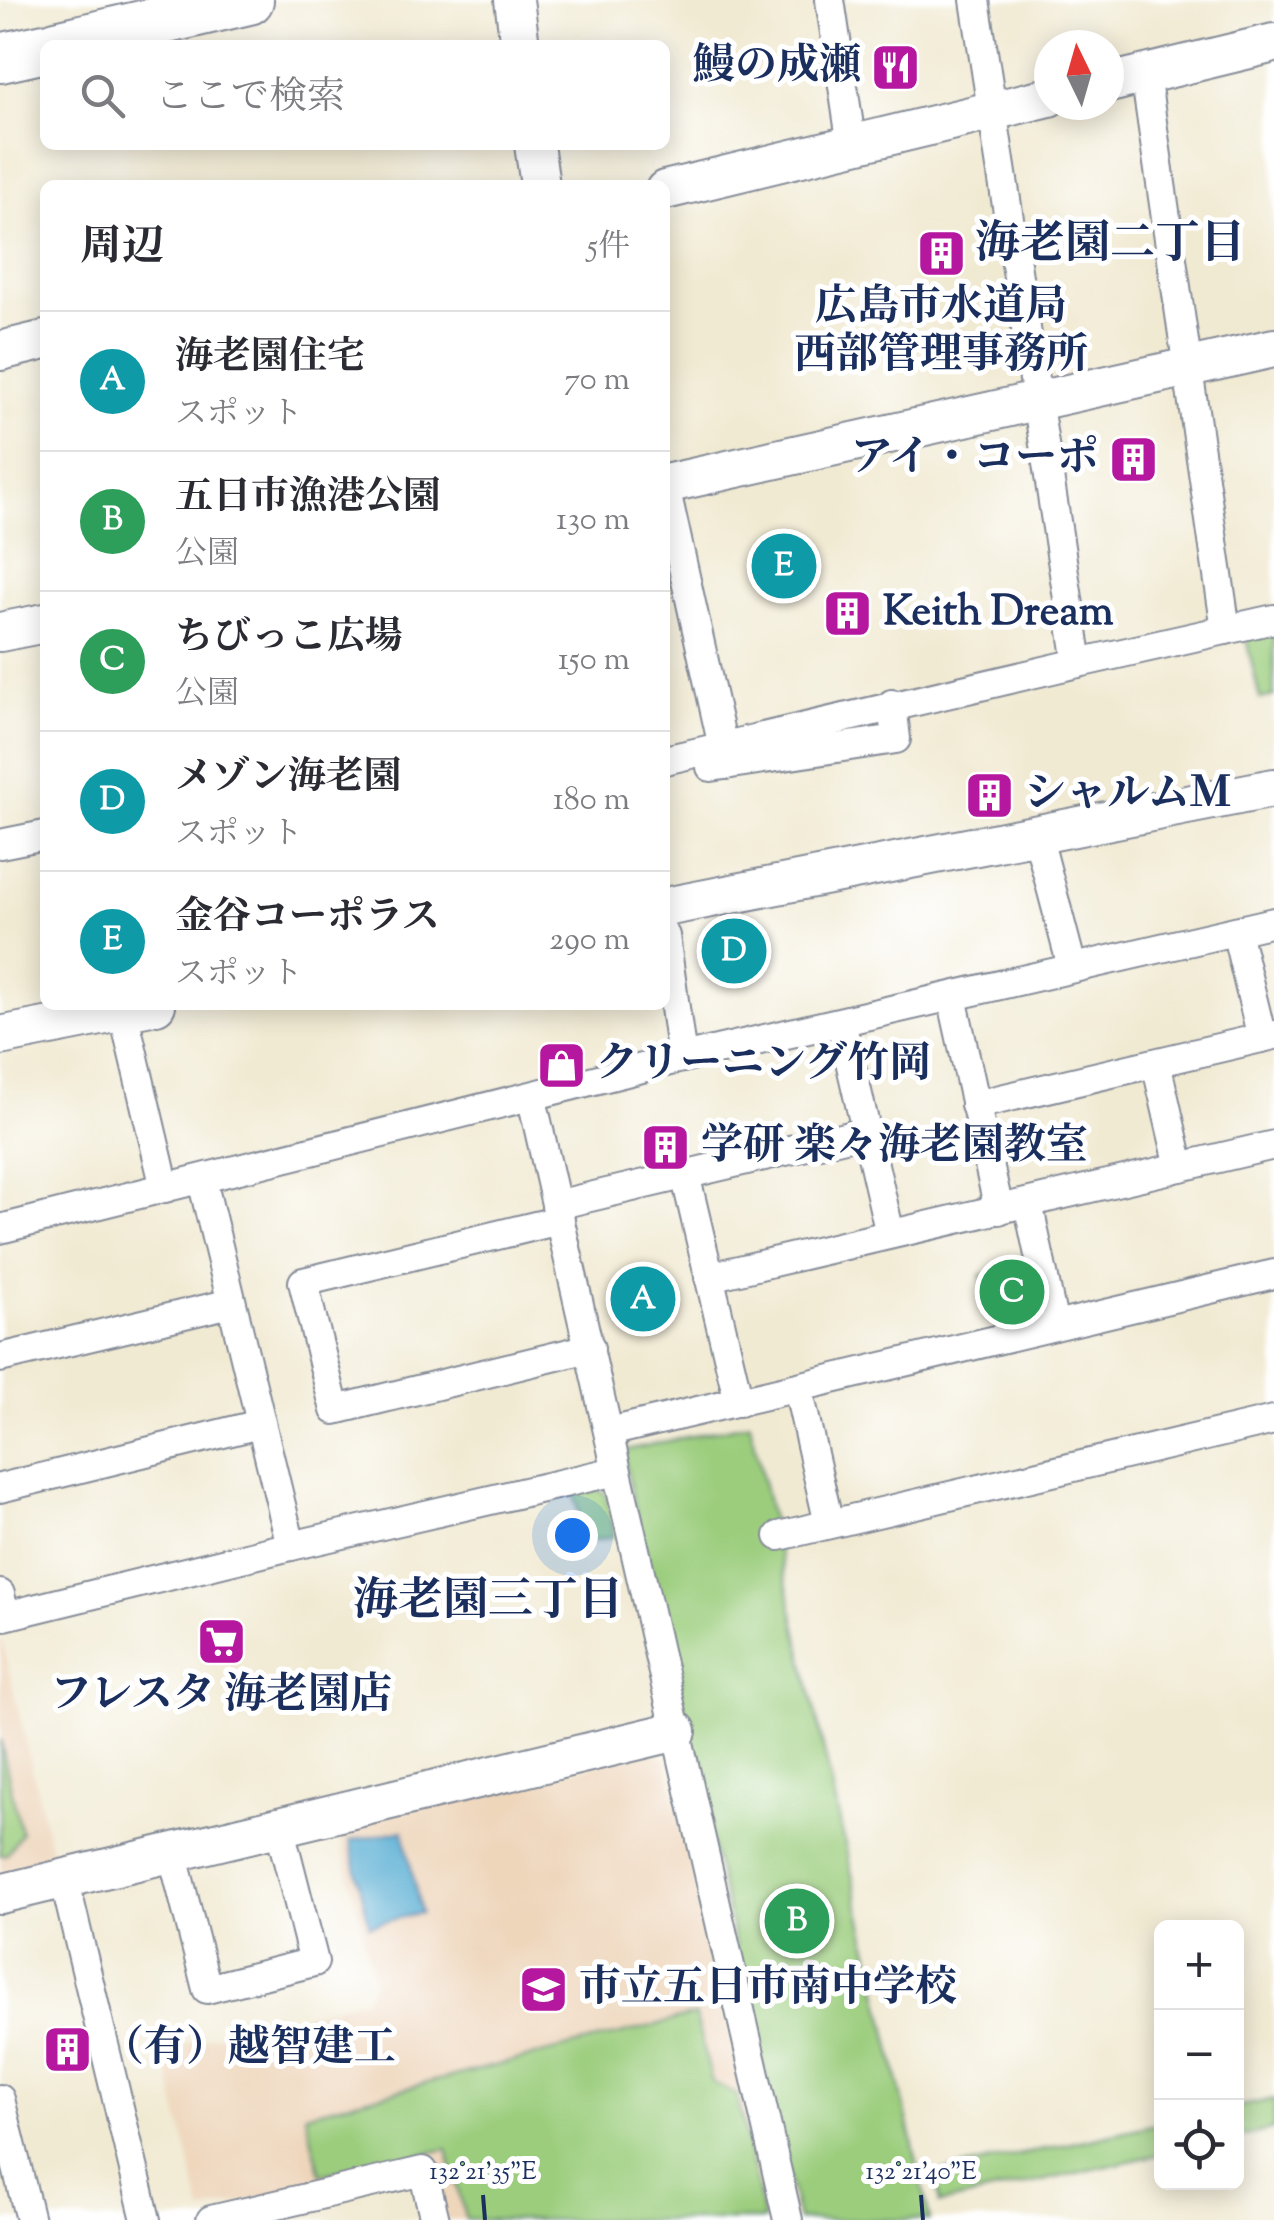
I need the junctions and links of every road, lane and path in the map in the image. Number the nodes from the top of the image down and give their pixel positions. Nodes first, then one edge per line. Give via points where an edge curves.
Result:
1 (249, 0) edge
2 (514, 0) edge
3 (830, 0) edge
4 (975, 0) edge
5 (77, 40) edge
6 (519, 40) edge
7 (1274, 43) edge
8 (40, 49) edge
9 (0, 58) edge
10 (1127, 78) edge
11 (1034, 101) edge
12 (991, 111) junction
13 (852, 146) junction
14 (535, 150) edge
15 (539, 180) edge
16 (670, 189) edge
17 (40, 341) edge
18 (1274, 348) edge
19 (0, 351) edge
20 (1188, 366) junction
21 (1036, 403) junction
22 (670, 484) edge
23 (670, 508) edge
24 (1274, 619) edge
25 (40, 623) edge
26 (1226, 630) junction
27 (0, 632) edge
28 (1078, 663) junction
29 (724, 754) junction
30 (670, 759) edge
31 (670, 772) edge
32 (1274, 788) edge
33 (1037, 834) junction
34 (40, 836) edge
35 (0, 844) edge
36 (670, 906) edge
37 (1274, 922) edge
38 (1236, 930) junction
39 (1072, 967) junction
40 (670, 972) edge
41 (952, 997) junction
42 (129, 1010) edge
43 (139, 1010) edge
44 (841, 1022) junction
45 (0, 1036) edge
46 (1268, 1037) edge
47 (682, 1058) junction
48 (1156, 1063) junction
49 (532, 1099) junction
50 (975, 1105) junction
51 (866, 1132) junction
52 (1274, 1145) edge
53 (1180, 1167) junction
54 (685, 1174) junction
55 (202, 1180) junction
56 (165, 1188) junction
57 (1028, 1203) junction
58 (999, 1210) junction
59 (558, 1212) junction
60 (0, 1229) edge
61 (890, 1234) junction
62 (1274, 1274) edge
63 (709, 1277) junction
64 (231, 1303) junction
65 (1054, 1326) junction
66 (590, 1348) junction
67 (0, 1358) edge
68 (798, 1388) junction
69 (738, 1402) junction
70 (1274, 1420) edge
71 (260, 1424) junction
72 (609, 1432) junction
73 (616, 1471) junction
74 (0, 1488) edge
75 (829, 1524) junction
76 (779, 1536) dead end
77 (291, 1546) junction
78 (0, 1594) edge
79 (676, 1731) junction
80 (279, 1826) junction
81 (172, 1852) junction
82 (64, 1878) junction
83 (0, 1894) edge
84 (0, 2099) edge
85 (30, 2220) edge
86 (146, 2220) edge
87 (211, 2220) edge
88 (435, 2220) edge
89 (788, 2220) edge

1 - 5 highway
2 - 6 street
3 - 13 street
4 - 12 street
7 - 10 street
8 - 9 highway
10 - 20 street
11 - 12 street
12 - 13 street
12 - 21 street
13 - 16 street
14 - 15 street
17 - 19 street
18 - 20 street
20 - 21 street
20 - 26 street
21 - 22 street
21 - 28 street
23 - 29 street
24 - 26 street
25 - 27 street
26 - 28 street
28 - 29 street via 892,704
29 - 30 street
29 - 31 street
32 - 33 street
33 - 36 street
33 - 39 street
34 - 35 street
37 - 38 street
38 - 39 street
38 - 46 street
39 - 41 street
40 - 47 street
41 - 44 street
41 - 50 street
42 - 45 street
43 - 56 street
44 - 47 street
44 - 51 street
46 - 48 street
47 - 49 street
48 - 50 street
48 - 53 street
49 - 55 street
49 - 59 street
50 - 58 street
51 - 54 street
51 - 61 street
52 - 53 street
53 - 57 street
54 - 59 street
54 - 63 street
55 - 56 street
55 - 64 street
56 - 60 street
57 - 58 street
57 - 65 street
58 - 61 street
59 - 66 street
59 - 66 street via 303,1282 334,1410
61 - 63 street
62 - 65 street
63 - 69 street
64 - 67 street
64 - 71 street
65 - 68 street
66 - 72 street
68 - 69 street
68 - 75 street
69 - 72 street
70 - 75 street
71 - 74 street
71 - 77 street
72 - 73 street
73 - 77 street
73 - 79 street
75 - 76 street
77 - 78 street via 5,1616
79 - 80 street
79 - 89 street
80 - 81 street
80 - 81 street via 314,1962 207,1989
81 - 82 street
82 - 83 street
82 - 86 street
84 - 85 street
87 - 88 street via 423,2170

